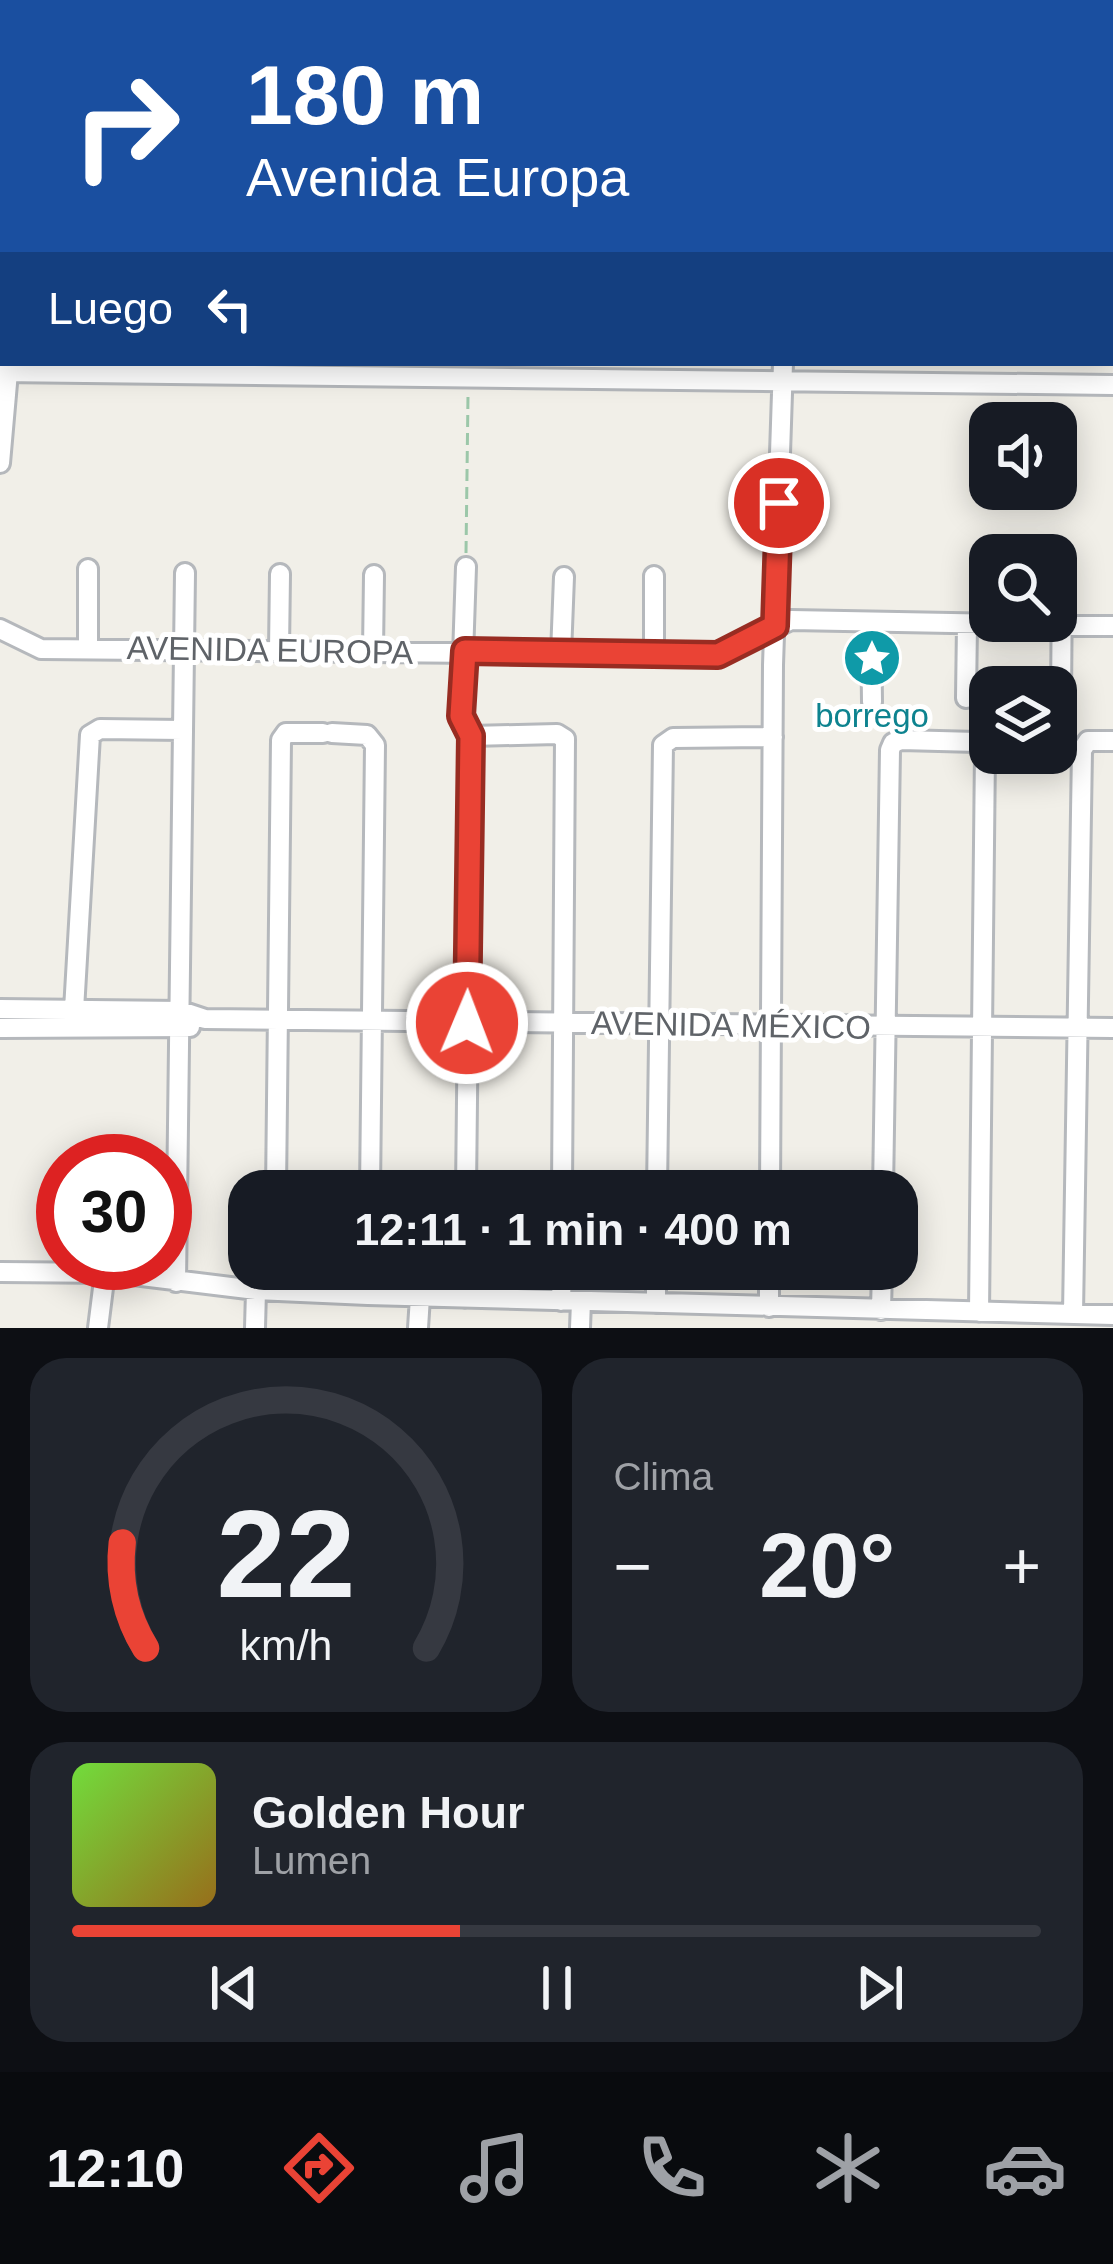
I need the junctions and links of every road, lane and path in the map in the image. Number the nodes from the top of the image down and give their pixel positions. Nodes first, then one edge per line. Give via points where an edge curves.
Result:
1 (979, 366) edge
2 (1050, 366) edge
3 (34, 368) edge
4 (102, 368) edge
5 (178, 369) edge
6 (249, 369) edge
7 (320, 369) edge
8 (389, 370) edge
9 (468, 370) edge
10 (535, 371) edge
11 (606, 371) edge
12 (4, 372) edge
13 (674, 372) edge
14 (783, 372) edge
15 (978, 384) junction
16 (1050, 384) junction
17 (1113, 385) edge
18 (0, 463) edge
19 (466, 567) joint
20 (88, 569) dead end
21 (184, 573) dead end
22 (280, 574) dead end
23 (374, 575) dead end
24 (654, 576) dead end
25 (564, 577) dead end
26 (871, 622) junction
27 (967, 623) joint
28 (1077, 625) edge
29 (775, 626) junction
30 (1113, 626) edge
31 (0, 628) edge
32 (88, 648) junction
33 (184, 648) junction
34 (279, 650) junction
35 (373, 651) junction
36 (465, 651) junction
37 (655, 653) junction
38 (561, 654) junction
39 (966, 698) dead end
40 (872, 702) dead end
41 (183, 730) junction
42 (471, 736) junction
43 (773, 737) junction
44 (1113, 741) edge
45 (0, 1010) edge
46 (74, 1010) junction
47 (277, 1018) junction
48 (180, 1020) junction
49 (370, 1020) junction
50 (564, 1022) junction
51 (467, 1023) junction
52 (659, 1024) junction
53 (770, 1025) junction
54 (886, 1027) junction
55 (983, 1027) junction
56 (0, 1028) edge
57 (1079, 1028) junction
58 (1113, 1028) edge
59 (178, 1134) edge
60 (276, 1170) edge
61 (370, 1170) edge
62 (466, 1170) edge
63 (562, 1170) edge
64 (657, 1170) edge
65 (770, 1170) edge
66 (883, 1170) edge
67 (0, 1272) edge
68 (36, 1272) edge
69 (192, 1284) edge
70 (103, 1290) edge
71 (368, 1290) edge
72 (465, 1290) edge
73 (568, 1290) edge
74 (656, 1290) edge
75 (769, 1290) edge
76 (881, 1290) edge
77 (266, 1291) junction
78 (368, 1295) junction
79 (420, 1298) junction
80 (465, 1298) junction
81 (571, 1301) junction
82 (656, 1303) junction
83 (740, 1306) junction
84 (769, 1307) junction
85 (881, 1310) junction
86 (980, 1312) junction
87 (1113, 1315) edge
88 (902, 1319) edge
89 (1063, 1319) edge
90 (98, 1328) edge
91 (255, 1328) edge
92 (418, 1328) edge
93 (580, 1328) edge
94 (739, 1328) edge

1 - 15 street
2 - 16 street
3 - 4 street
3 - 12 street
4 - 5 street
5 - 6 street
6 - 7 street
7 - 8 street
8 - 9 street
9 - 10 street
9 - 19 path
10 - 11 street
11 - 13 street
12 - 18 street
13 - 14 street
14 - 15 street
14 - 29 street
15 - 16 street
16 - 17 street
19 - 36 street
20 - 32 street
21 - 33 street
22 - 34 street
23 - 35 street
24 - 37 street
25 - 38 street
26 - 27 street, AVENIDA EUROPA
26 - 29 street, AVENIDA EUROPA
26 - 40 street
27 - 39 street
28 - 30 street, AVENIDA EUROPA
29 - 37 street, AVENIDA EUROPA via 723,654
29 - 43 street
31 - 32 street, AVENIDA EUROPA via 37,649
32 - 33 street, AVENIDA EUROPA
33 - 34 street, AVENIDA EUROPA
33 - 41 street
34 - 35 street, AVENIDA EUROPA
35 - 36 street, AVENIDA EUROPA
36 - 38 street, AVENIDA EUROPA
36 - 42 street via 461,716
37 - 38 street, AVENIDA EUROPA
41 - 46 street via 91,734
41 - 48 street
42 - 50 street via 563,736
42 - 51 street
43 - 52 street via 673,738 663,745
43 - 53 street
44 - 57 street via 1088,741 1082,750
45 - 46 street, AVENIDA MÉXICO
46 - 48 street, AVENIDA MÉXICO
47 - 48 street, AVENIDA MÉXICO
47 - 49 street, AVENIDA MÉXICO
47 - 49 street via 283,735 328,733 372,737 375,745
47 - 60 street
48 - 56 street, AVENIDA MÉXICO
48 - 59 street
49 - 51 street, AVENIDA MÉXICO
49 - 61 street
50 - 51 street, AVENIDA MÉXICO
50 - 52 street, AVENIDA MÉXICO
50 - 63 street
51 - 62 street
52 - 53 street, AVENIDA MÉXICO
52 - 64 street
53 - 54 street, AVENIDA MÉXICO
53 - 65 street
54 - 55 street, AVENIDA MÉXICO
54 - 55 street via 891,746 901,740 981,744 985,751
54 - 66 street
55 - 57 street, AVENIDA MÉXICO
55 - 86 street
57 - 58 street, AVENIDA MÉXICO
57 - 89 street
67 - 68 street
69 - 77 street
70 - 90 street
71 - 78 street
72 - 80 street
73 - 81 street
74 - 82 street
75 - 84 street
76 - 85 street
77 - 78 street
77 - 91 street
78 - 79 street
79 - 80 street
79 - 92 street
80 - 81 street
81 - 82 street
81 - 93 street
82 - 83 street
83 - 84 street
83 - 94 street
84 - 85 street
85 - 88 street
86 - 88 street
86 - 89 street
87 - 89 street

